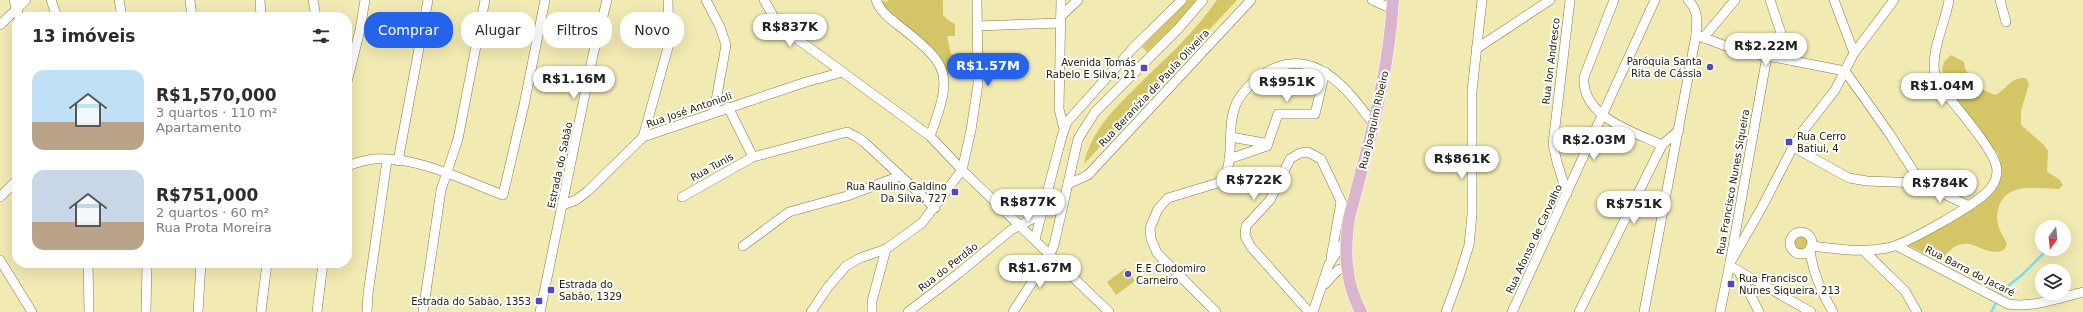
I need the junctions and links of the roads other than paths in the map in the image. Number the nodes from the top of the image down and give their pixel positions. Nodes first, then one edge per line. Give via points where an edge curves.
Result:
1 (14, 0) edge
2 (26, 0) edge
3 (51, 0) edge
4 (120, 0) edge
5 (190, 0) edge
6 (260, 0) edge
7 (313, 0) edge
8 (365, 0) edge
9 (428, 0) edge
10 (485, 0) edge
11 (545, 0) edge
12 (607, 0) edge
13 (668, 0) edge
14 (706, 0) edge
15 (767, 0) edge
16 (876, 0) edge
17 (977, 0) edge
18 (1061, 0) edge
19 (1078, 0) edge
20 (1182, 0) edge
21 (1203, 0) edge
22 (1251, 0) edge
23 (1372, 0) edge
24 (1482, 0) edge
25 (1550, 0) edge
26 (1570, 0) edge
27 (1614, 0) edge
28 (1655, 0) edge
29 (1688, 0) edge
30 (1735, 0) edge
31 (1770, 0) edge
32 (1834, 0) edge
33 (1894, 0) edge
34 (1949, 0) edge
35 (2000, 0) edge
36 (1392, 5) edge
37 (18, 12) edge
38 (19, 12) edge
39 (55, 12) edge
40 (121, 12) edge
41 (191, 12) edge
42 (261, 12) edge
43 (315, 12) edge
44 (12, 17) edge
45 (1061, 20) junction
46 (2006, 22) dead end
47 (0, 25) edge
48 (977, 26) junction
49 (1700, 36) junction
50 (1134, 47) junction
51 (1476, 49) junction
52 (1854, 54) junction
53 (1767, 56) junction
54 (1146, 60) junction
55 (1790, 60) junction
56 (352, 62) edge
57 (1846, 71) junction
58 (843, 72) junction
59 (1325, 72) junction
60 (1379, 102) junction
61 (728, 107) junction
62 (1360, 107) junction
63 (714, 112) junction
64 (1602, 117) junction
65 (1374, 125) junction
66 (1064, 129) junction
67 (1679, 130) junction
68 (930, 136) junction
69 (643, 137) junction
70 (1230, 137) junction
71 (1662, 145) junction
72 (1267, 146) junction
73 (1793, 147) junction
74 (753, 157) junction
75 (387, 160) junction
76 (1230, 160) junction
77 (398, 161) junction
78 (352, 165) edge
79 (962, 170) junction
80 (448, 172) junction
81 (900, 176) junction
82 (1921, 183) junction
83 (1068, 184) junction
84 (12, 185) edge
85 (1336, 192) junction
86 (1356, 193) junction
87 (1567, 194) junction
88 (0, 197) edge
89 (682, 197) dead end
90 (1341, 202) junction
91 (563, 205) junction
92 (1969, 206) junction
93 (935, 208) junction
94 (1042, 211) junction
95 (1349, 218) junction
96 (1020, 224) junction
97 (1035, 239) junction
98 (1346, 239) junction
99 (744, 246) dead end
100 (1897, 246) junction
101 (886, 249) junction
102 (1864, 251) junction
103 (1050, 254) junction
104 (0, 260) edge
105 (1329, 264) junction
106 (1730, 265) junction
107 (1346, 267) junction
108 (88, 268) edge
109 (147, 268) edge
110 (201, 268) edge
111 (266, 268) edge
112 (322, 268) edge
113 (1739, 272) junction
114 (1324, 285) junction
115 (2083, 292) edge
116 (32, 312) edge
117 (89, 312) edge
118 (146, 312) edge
119 (198, 312) edge
120 (261, 312) edge
121 (317, 312) edge
122 (367, 312) edge
123 (423, 312) edge
124 (540, 312) edge
125 (810, 312) edge
126 (872, 312) edge
127 (908, 312) edge
128 (1013, 312) edge
129 (1109, 312) edge
130 (1216, 312) edge
131 (1309, 312) edge
132 (1313, 312) edge
133 (1361, 312) edge
134 (1446, 312) edge
135 (1512, 312) edge
136 (1579, 312) edge
137 (1644, 312) edge
138 (1720, 312) edge
139 (1759, 312) edge
140 (1811, 312) edge
141 (1833, 312) edge
142 (1917, 312) edge

1 - 37 street
2 - 38 street
3 - 39 street
4 - 40 street
5 - 41 street
6 - 42 street
7 - 43 street
8 - 56 street
9 - 77 street
10 - 80 street via 458,138
11 - 80 street via 503,195
12 - 91 street, Estrada do Sabão via 593,55
13 - 69 street via 669,44
14 - 63 street via 726,45
15 - 58 street via 775,19 784,28
16 - 68 street via 885,14 925,47 943,72 944,95
17 - 48 street
18 - 45 street
19 - 45 street
20 - 50 street
21 - 54 street
22 - 83 street, Rua Beranízia de Paula Oliveira via 1088,176
23 - 36 street
24 - 51 street
25 - 51 street
26 - 87 street, Rua Ion Andresco via 1553,144
27 - 64 street via 1584,77 1586,96
28 - 64 street, Rua Afonso de Carvalho
29 - 49 street via 1698,16
30 - 49 street
31 - 55 street
32 - 52 street
33 - 52 street
34 - 92 street via 1934,58 1935,77 1990,151 1996,165 1997,176 1994,184
35 - 46 street
36 - 60 main road, Rua Joaquim Ribeiro via 1390,44
44 - 47 street
45 - 48 street
45 - 66 street via 1060,109
48 - 79 street via 978,84
49 - 53 street via 1737,50
49 - 67 street
50 - 54 street
50 - 66 street via 1072,116
51 - 134 street via 1472,91 1470,238
52 - 57 street
53 - 55 street
53 - 106 street, Rua Francisco Nunes Siqueira
54 - 83 street via 1095,112 1078,139
55 - 57 street
57 - 73 street
57 - 82 street via 1890,133
58 - 61 street, Rua José Antonioli
58 - 68 street
59 - 62 street via 1344,87
59 - 70 street via 1317,67 1294,64 1274,67 1260,76 1241,95 1236,104
59 - 72 street via 1315,114 1278,114
60 - 62 street
60 - 65 main road, Rua Joaquim Ribeiro
61 - 63 street, Rua José Antonioli
61 - 74 street
62 - 65 street
63 - 69 street, Rua José Antonioli
64 - 71 street
64 - 87 street, Rua Afonso de Carvalho
65 - 86 main road, Rua Joaquim Ribeiro
66 - 94 street
67 - 71 street
67 - 137 street
68 - 79 street
69 - 91 street, Rua José Antonioli via 588,191
70 - 72 street via 1264,143
70 - 76 street
71 - 136 street
72 - 76 street
73 - 82 street via 1849,178
73 - 106 street
74 - 81 street, Rua Tunis via 849,133 857,137
74 - 89 street, Rua Tunis
75 - 77 street
75 - 78 street via 374,159
75 - 122 street
76 - 130 street via 1228,172 1222,181 1168,198 1158,209 1150,228 1151,239 1157,253
77 - 80 street
79 - 93 street
79 - 96 street
80 - 123 street via 442,190
81 - 93 street
81 - 99 street via 847,196 789,212
82 - 92 street
83 - 103 street
84 - 88 street
85 - 86 street via 1347,196
85 - 90 street
85 - 131 street via 1321,160 1308,152 1294,155 1284,170 1273,196 1247,224 1245,231 1254,251
86 - 95 main road, Rua Joaquim Ribeiro
87 - 135 street, Rua Afonso de Carvalho
90 - 95 street
90 - 105 street
91 - 124 street, Estrada do Sabão
92 - 100 street
93 - 101 street via 922,223
94 - 96 street, Rua do Perdão
94 - 97 street
95 - 98 main road, Rua Joaquim Ribeiro
96 - 97 street
96 - 127 street, Rua do Perdão
97 - 103 street
98 - 105 street, Rua Joaquim Ribeiro
98 - 107 main road, Rua Joaquim Ribeiro
100 - 102 street
100 - 115 street, Rua Barra do Jacaré via 2008,304 2032,304
101 - 125 street via 846,266
101 - 126 street via 872,301
102 - 141 street via 1810,248 1811,263
102 - 142 street via 1905,291
103 - 128 street
103 - 129 street
104 - 116 street
105 - 114 street, Rua Joaquim Ribeiro
106 - 113 street
106 - 138 street, Rua Francisco Nunes Siqueira
107 - 114 street, Rua Joaquim Ribeiro via 1338,270
107 - 133 main road via 1350,286
108 - 117 street
109 - 118 street
110 - 119 street
111 - 120 street
112 - 121 street
113 - 139 street
113 - 140 street
114 - 132 street, Rua Joaquim Ribeiro

